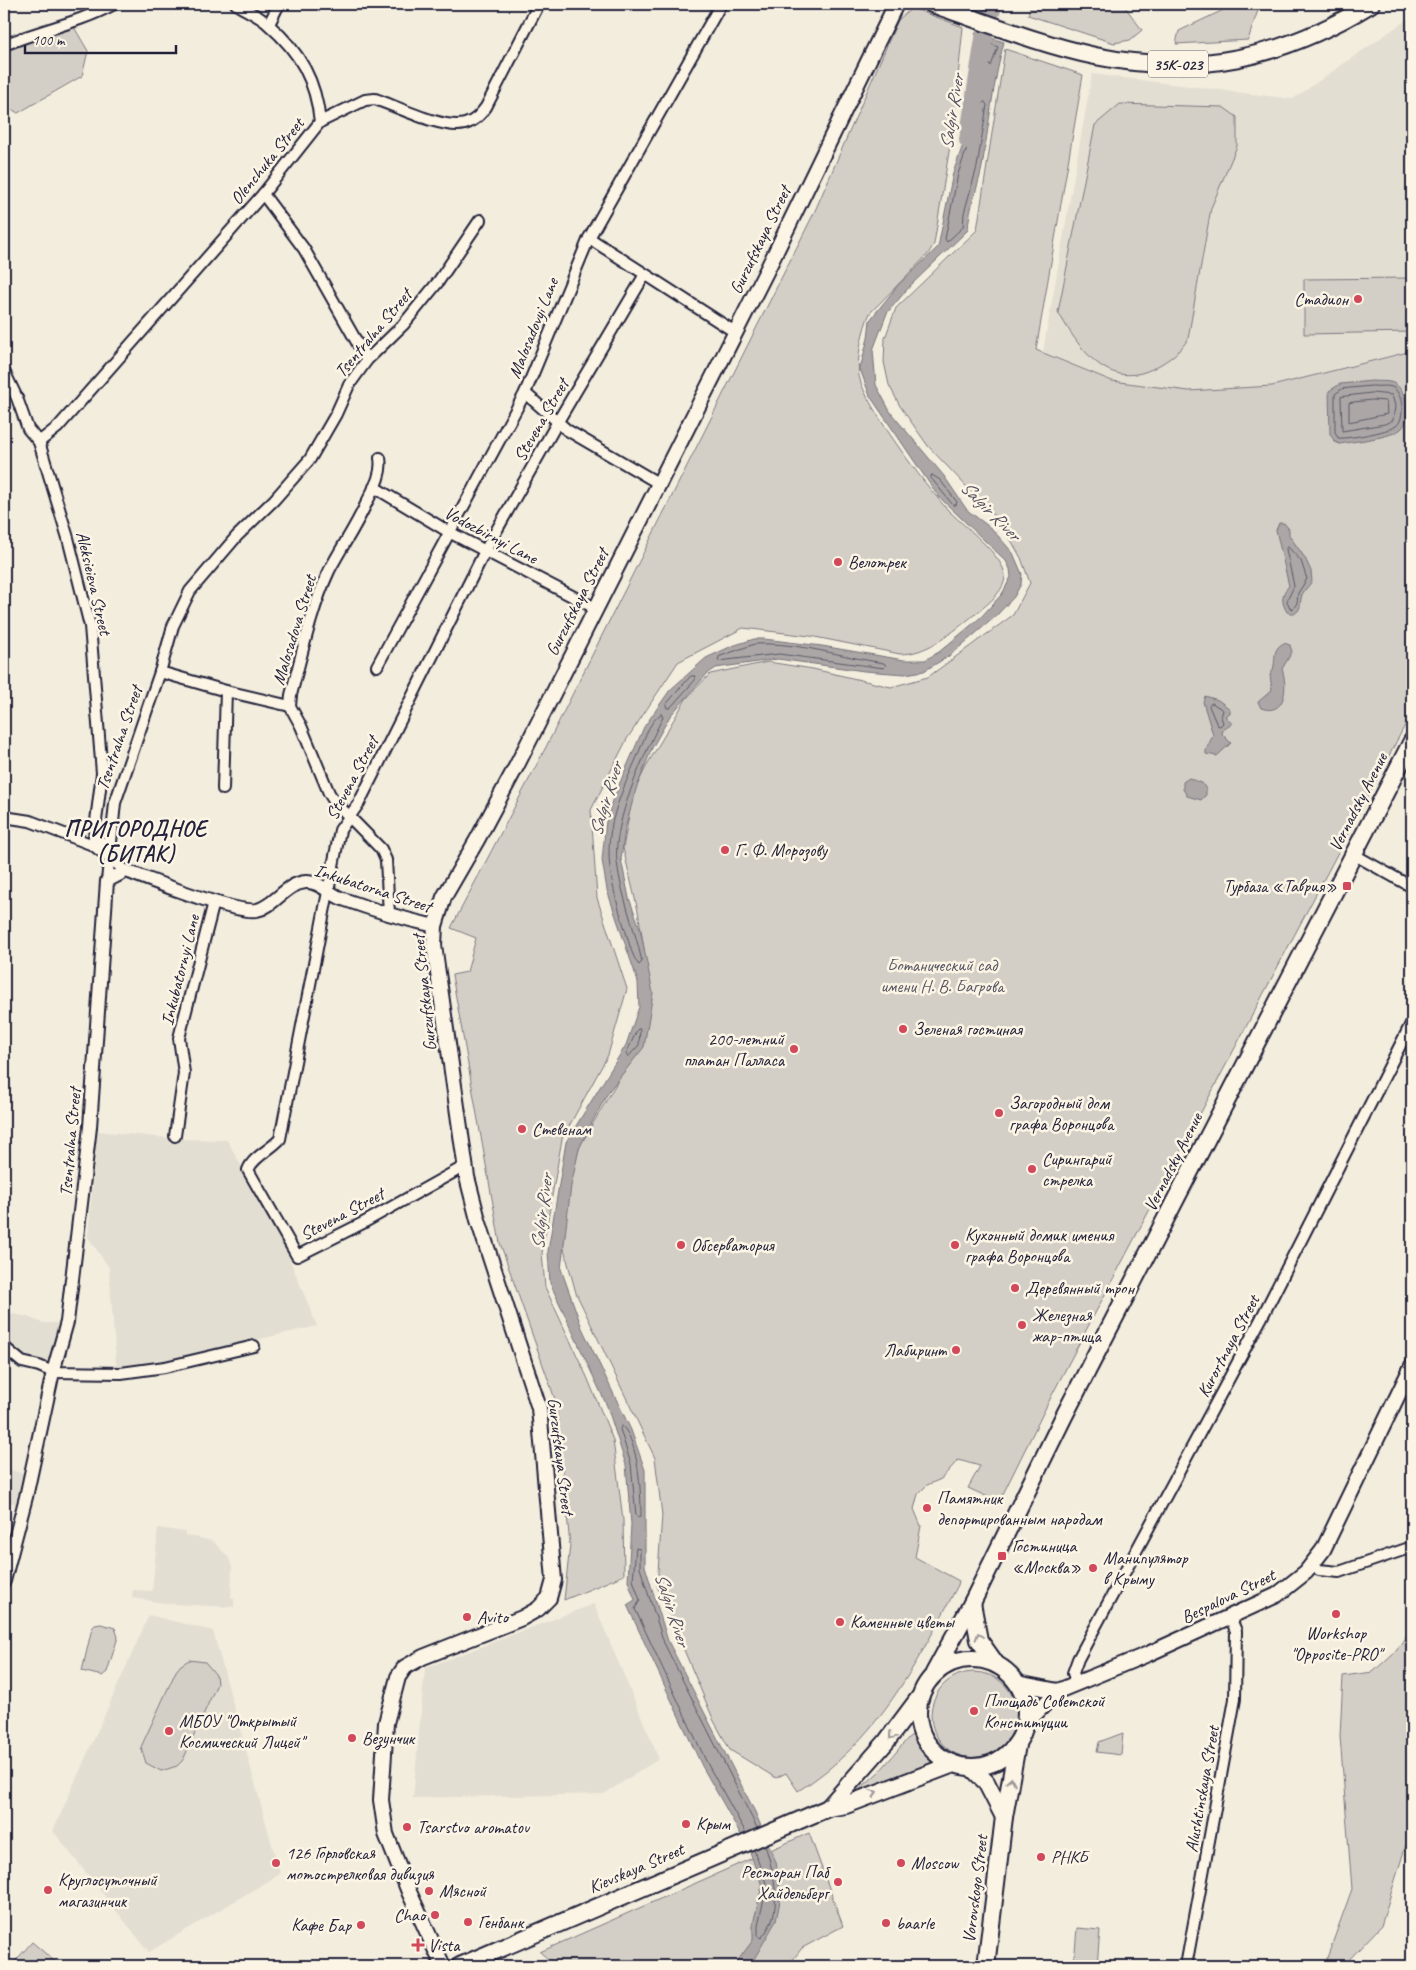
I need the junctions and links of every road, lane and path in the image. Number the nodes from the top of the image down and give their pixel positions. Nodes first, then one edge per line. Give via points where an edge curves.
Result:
1 (114, 4) edge
2 (236, 4) edge
3 (280, 4) edge
4 (539, 4) edge
5 (721, 4) edge
6 (896, 4) edge
7 (932, 4) edge
8 (1371, 4) edge
9 (269, 24) junction
10 (4, 45) edge
11 (320, 122) junction
12 (263, 194) junction
13 (480, 220) dead end
14 (589, 238) junction
15 (644, 276) junction
16 (735, 332) junction
17 (367, 360) junction
18 (4, 371) edge
19 (525, 393) junction
20 (557, 423) junction
21 (39, 442) junction
22 (380, 458) dead end
23 (658, 483) junction
24 (374, 487) junction
25 (449, 532) junction
26 (484, 552) junction
27 (595, 608) junction
28 (378, 666) dead end
29 (160, 672) junction
30 (226, 692) junction
31 (290, 706) junction
32 (1412, 741) edge
33 (223, 789) dead end
34 (4, 817) edge
35 (350, 817) junction
36 (111, 841) junction
37 (93, 845) junction
38 (1354, 854) junction
39 (109, 858) junction
40 (126, 871) junction
41 (107, 881) junction
42 (1412, 887) edge
43 (330, 892) junction
44 (214, 902) junction
45 (389, 914) junction
46 (435, 926) junction
47 (1412, 1022) edge
48 (175, 1136) dead end
49 (465, 1166) junction
50 (254, 1346) dead end
51 (4, 1347) edge
52 (1412, 1366) edge
53 (53, 1372) junction
54 (1412, 1547) edge
55 (1312, 1566) junction
56 (4, 1581) edge
57 (972, 1603) junction
58 (1230, 1618) junction
59 (996, 1664) junction
60 (934, 1673) junction
61 (1017, 1683) junction
62 (1077, 1684) junction
63 (1058, 1691) junction
64 (920, 1696) junction
65 (1024, 1725) junction
66 (1017, 1744) junction
67 (951, 1765) junction
68 (971, 1767) junction
69 (828, 1808) junction
70 (1004, 1817) junction
71 (443, 1966) edge
72 (460, 1966) edge
73 (986, 1966) edge
74 (1186, 1966) edge

1 - 10 street via 92,16
2 - 9 street
3 - 9 street
4 - 11 street, Olenchuka Street via 486,107 473,121 445,124 375,99 365,100
5 - 14 street, Malosadovyi Lane
6 - 16 main road, Gurzufskaya Street
7 - 8 main road, 35К-023 via 1099,57 1137,63 1204,63 1240,59 1294,44 1338,24
9 - 11 street via 309,74 318,98
11 - 12 street, Olenchuka Street
12 - 17 street via 304,249
12 - 21 street, Olenchuka Street via 58,427
13 - 17 street, Tsentralna Street via 438,282 403,325
14 - 15 street
14 - 19 street, Malosadovyi Lane
15 - 16 street
15 - 20 street, Stevena Street
16 - 23 main road, Gurzufskaya Street
17 - 29 street, Tsentralna Street via 345,393 310,459 190,591 172,626
18 - 21 street, Aleksieieva Street via 28,429
19 - 20 street
19 - 25 street, Malosadovyi Lane
20 - 23 street
20 - 26 street, Stevena Street
21 - 37 street, Aleksieieva Street via 90,626 102,773
22 - 24 street, Malosadova Street via 382,467
23 - 27 main road, Gurzufskaya Street
24 - 25 street, Vodozbirnyi Lane
24 - 31 street, Malosadova Street via 318,600
25 - 26 street, Vodozbirnyi Lane
25 - 28 street, Malosadovyi Lane
26 - 27 street, Vodozbirnyi Lane
26 - 35 street, Stevena Street
27 - 46 main road, Gurzufskaya Street via 517,765 444,897
29 - 30 street
29 - 36 street, Tsentralna Street via 115,804
30 - 31 street
30 - 33 street
31 - 35 street, Malosadova Street via 329,793
32 - 38 main road, Vernadsky Avenue
34 - 37 street, Inkubatorna Street via 30,821
35 - 43 street, Stevena Street via 340,830
35 - 45 street, Malosadova Street via 381,849 386,860
36 - 37 street
36 - 39 street, Tsentralna Street
37 - 39 street, Inkubatorna Street
38 - 42 street
38 - 57 main road, Vernadsky Avenue via 1069,1407
39 - 40 street, Inkubatorna Street
39 - 41 street, Tsentralna Street
40 - 41 street
40 - 44 street, Inkubatorna Street
41 - 53 street, Tsentralna Street via 90,1127 80,1218 67,1322
43 - 44 street, Inkubatorna Street via 320,885 297,884 263,908 253,911
43 - 45 street, Inkubatorna Street
43 - 49 street, Stevena Street via 280,1139 271,1150 251,1162 248,1170 297,1256
44 - 48 street, Inkubatornyi Lane via 179,1038 184,1073
45 - 46 street, Inkubatorna Street
46 - 49 main road, Gurzufskaya Street via 438,987
47 - 62 street, Kurortnaya Street via 1261,1319 1078,1659 1073,1673
49 - 71 main road, Gurzufskaya Street via 478,1220 540,1408 554,1580 549,1598 538,1610 423,1657 405,1667 398,1678 386,1723 381,1800 386,1834
50 - 53 street via 164,1367 120,1373
51 - 53 street via 22,1362
52 - 55 main road, Bespalova Street via 1323,1550
53 - 56 street, Tsentralna Street
54 - 55 street via 1339,1572
55 - 58 main road, Bespalova Street via 1290,1586
59 -> 57 main road via 979,1640
57 - 60 main road, Vernadsky Avenue
58 - 62 main road, Bespalova Street
58 - 74 street, Alushtinskaya Street via 1236,1631 1234,1699
59 - 60 main road via 975,1659 954,1662
59 - 61 main road
60 - 64 main road
61 - 63 main road
61 - 65 main road via 1025,1705
62 - 63 main road, Bespalova Street
63 - 65 main road, Bespalova Street
64 - 67 main road via 918,1724 922,1734 934,1751
64 -> 69 main road, Kievskaya Street via 899,1727
65 - 66 main road
66 - 68 main road via 1006,1756
70 -> 66 main road, Vorovskogo Street
67 - 68 main road
69 -> 67 main road, Kievskaya Street via 846,1805
68 - 70 main road, Vorovskogo Street via 986,1782
69 - 72 main road, Kievskaya Street
70 - 73 main road, Vorovskogo Street

